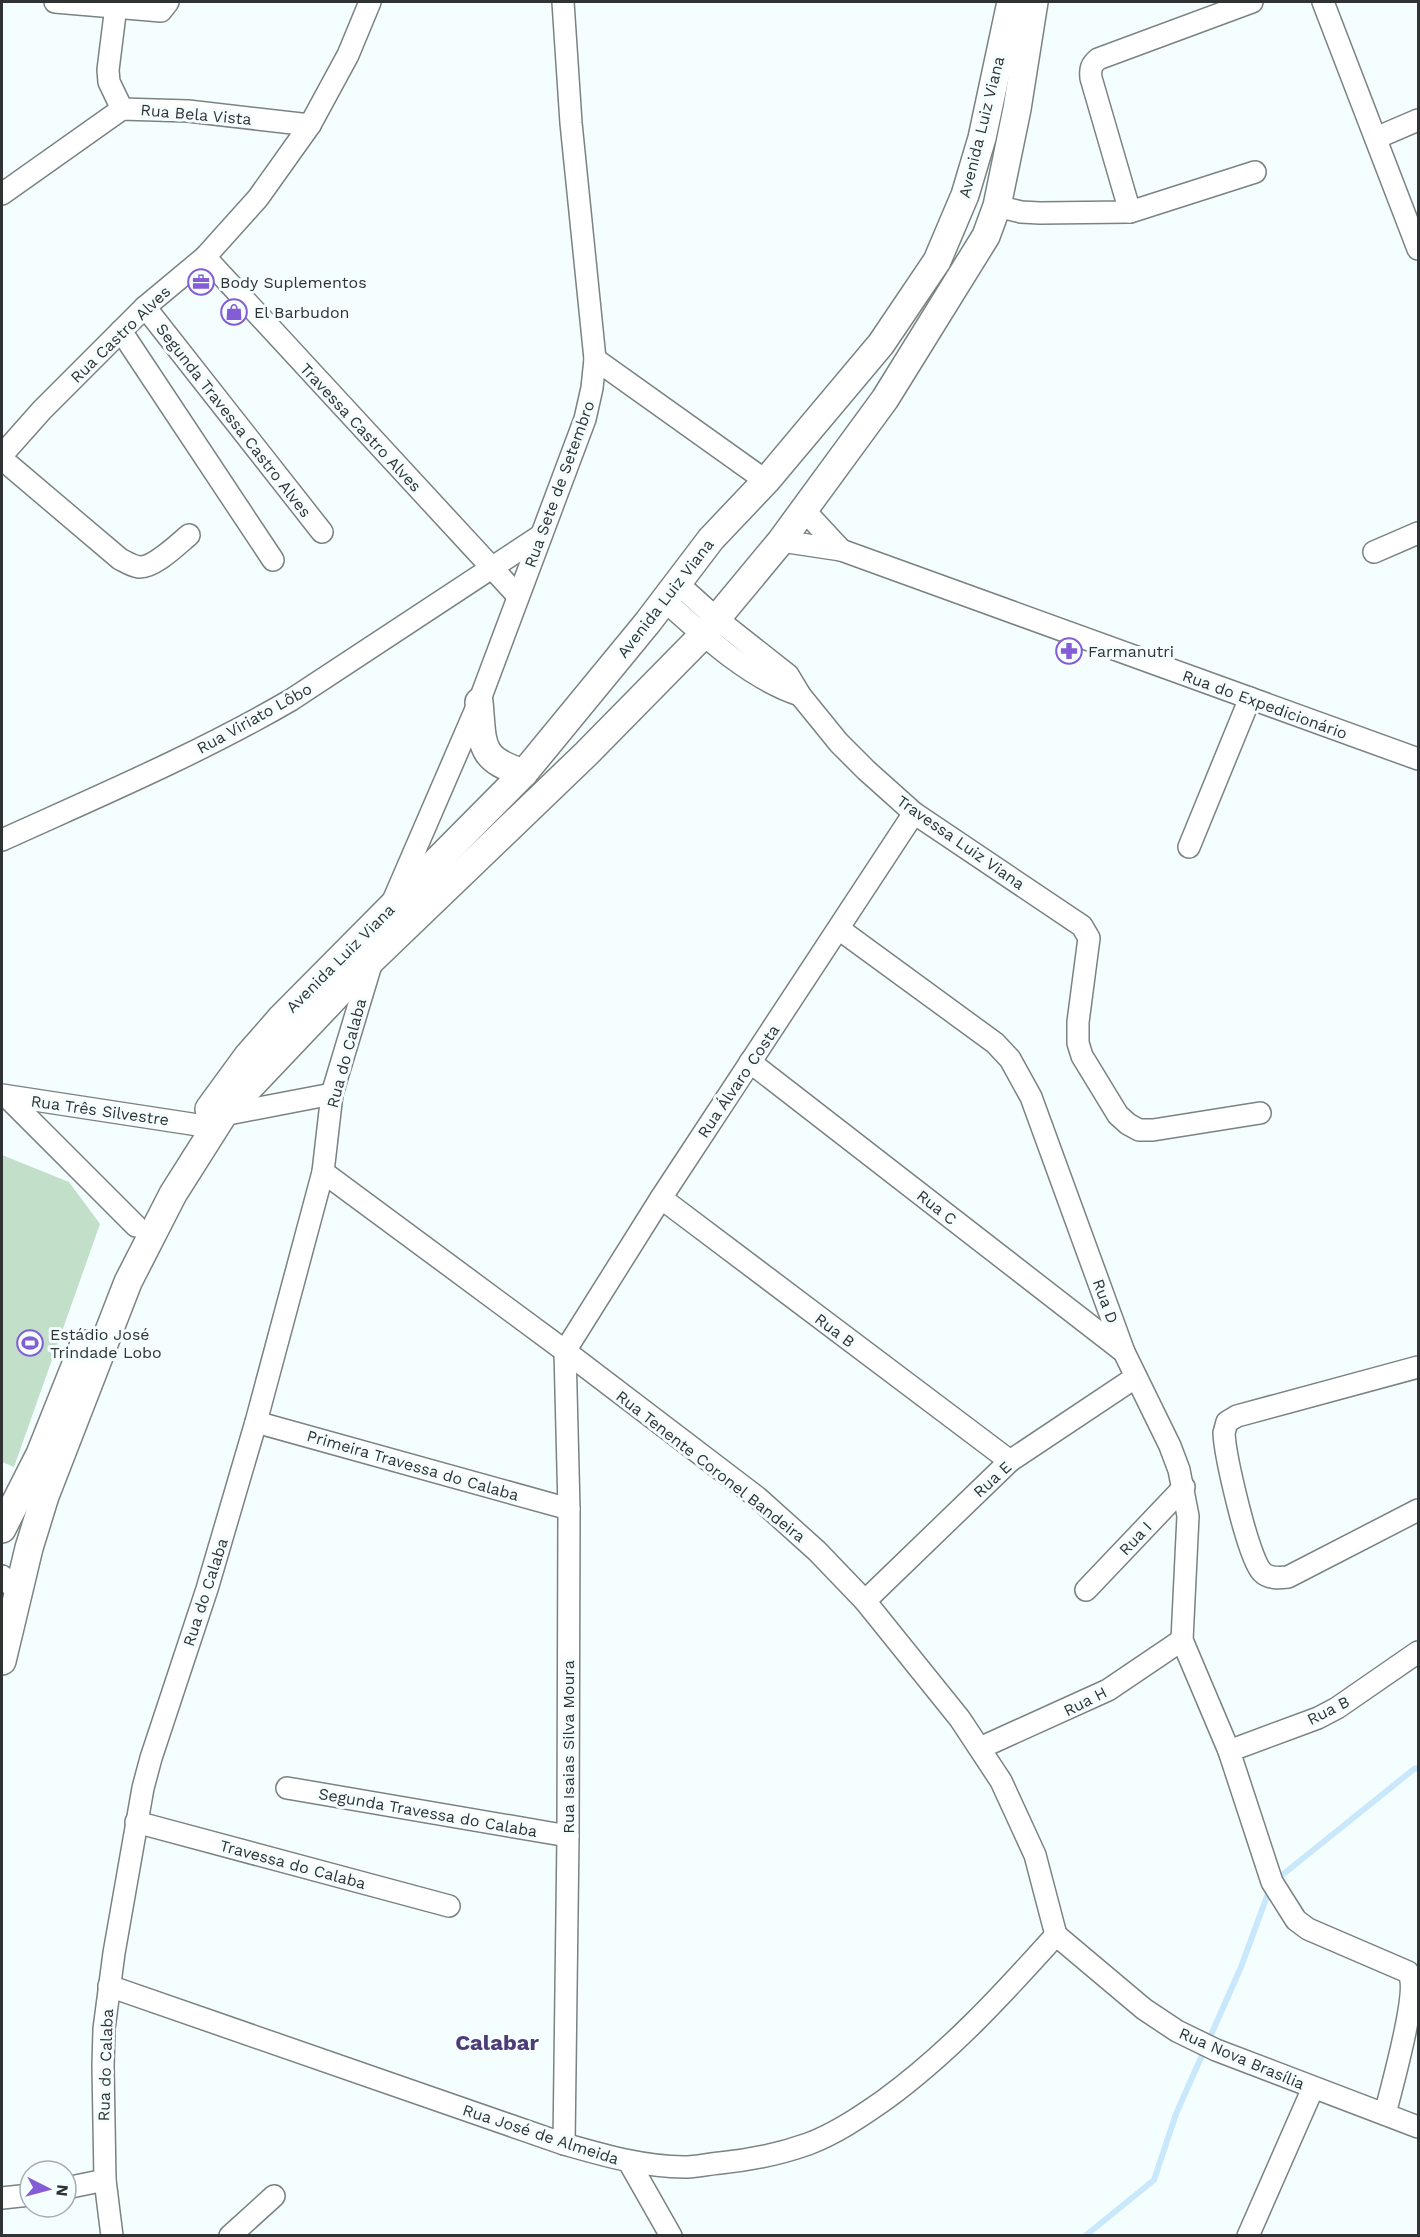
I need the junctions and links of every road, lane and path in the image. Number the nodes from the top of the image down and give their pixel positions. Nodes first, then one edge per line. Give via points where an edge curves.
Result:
1 (55, 2) edge
2 (370, 2) edge
3 (563, 2) edge
4 (1011, 2) edge
5 (1034, 2) edge
6 (1252, 2) edge
7 (1323, 2) edge
8 (167, 4) edge
9 (116, 6) junction
10 (122, 109) junction
11 (1419, 120) edge
12 (310, 125) junction
13 (1376, 138) junction
14 (1255, 172) dead end
15 (2, 194) edge
16 (966, 195) junction
17 (997, 206) junction
18 (1130, 212) junction
19 (1419, 249) edge
20 (205, 257) junction
21 (145, 307) junction
22 (121, 331) junction
23 (595, 358) junction
24 (2, 457) edge
25 (766, 481) junction
26 (804, 510) junction
27 (322, 532) dead end
28 (1419, 533) edge
29 (189, 535) dead end
30 (540, 536) junction
31 (781, 541) junction
32 (841, 550) junction
33 (1374, 552) dead end
34 (273, 560) dead end
35 (491, 569) junction
36 (671, 592) junction
37 (518, 596) junction
38 (710, 627) junction
39 (1250, 698) junction
40 (479, 702) junction
41 (1419, 759) edge
42 (524, 773) junction
43 (914, 813) junction
44 (2, 840) edge
45 (1189, 847) dead end
46 (391, 906) junction
47 (839, 929) junction
48 (373, 958) junction
49 (750, 1062) junction
50 (332, 1094) junction
51 (4, 1095) edge
52 (1260, 1113) dead end
53 (210, 1120) junction
54 (323, 1172) junction
55 (661, 1198) junction
56 (136, 1226) junction
57 (565, 1351) junction
58 (1124, 1352) junction
59 (1419, 1367) edge
60 (1136, 1377) junction
61 (256, 1422) junction
62 (1010, 1461) junction
63 (1184, 1486) junction
64 (569, 1509) junction
65 (1419, 1510) edge
66 (2, 1529) edge
67 (10, 1585) edge
68 (1086, 1590) dead end
69 (865, 1600) junction
70 (5, 1633) edge
71 (1182, 1640) junction
72 (1419, 1652) edge
73 (2, 1661) edge
74 (980, 1748) junction
75 (1229, 1751) junction
76 (287, 1788) dead end
77 (136, 1822) junction
78 (568, 1836) junction
79 (449, 1906) dead end
80 (1056, 1935) junction
81 (109, 1986) junction
82 (1313, 2088) junction
83 (1385, 2114) junction
84 (1419, 2127) edge
85 (564, 2144) junction
86 (629, 2162) junction
87 (105, 2180) junction
88 (78, 2186) edge
89 (18, 2196) edge
90 (273, 2196) dead end
91 (2, 2198) edge
92 (112, 2235) edge
93 (230, 2235) edge
94 (671, 2235) edge
95 (1248, 2235) edge

1 - 9 street
2 - 12 street, Rua Castro Alves via 348,55
3 - 23 street, Rua Sete de Setembro
4 - 16 main road, Avenida Luiz Viana
5 - 17 main road, Avenida Luiz Viana
6 - 18 street via 1093,63 1091,78
7 - 13 street
8 - 9 street via 160,11
9 - 10 street via 108,70 109,82
10 - 12 street, Rua Bela Vista via 188,111
10 - 15 street, Rua Bela Vista
11 - 13 street
12 - 20 street, Rua Castro Alves via 258,198
13 - 19 street
14 - 18 street
16 - 17 main road
16 - 25 main road, Avenida Luiz Viana via 937,261 881,344
17 - 18 street via 1040,213
17 - 26 main road, Avenida Luiz Viana via 986,236 923,341
20 - 21 street, Rua Castro Alves
20 - 35 street, Travessa Castro Alves
21 - 22 street, Rua Castro Alves
21 - 27 street, Segunda Travessa Castro Alves
22 - 24 street, Rua Castro Alves via 42,410
22 - 34 street
23 - 25 street
23 - 30 street, Rua Sete de Setembro via 585,419
24 - 29 street via 120,559 137,567 151,563
25 - 36 main road, Avenida Luiz Viana via 723,526
26 - 31 main road, Avenida Luiz Viana
26 - 32 street, Rua do Expedicionário
28 - 33 street
30 - 35 street, Rua Viriato Lôbo
30 - 37 street, Rua Sete de Setembro
31 - 32 street, Rua do Expedicionário
31 - 38 main road, Avenida Luiz Viana
32 - 39 street, Rua do Expedicionário
35 - 37 street, Travessa Castro Alves
35 - 44 street, Rua Viriato Lôbo via 248,725
36 - 38 street, Travessa Luiz Viana
36 - 42 main road, Avenida Luiz Viana
37 - 40 street, Rua Sete de Setembro
38 - 43 street, Travessa Luiz Viana via 771,684 800,695 838,742
38 - 48 main road, Avenida Luiz Viana via 586,754
39 - 41 street, Rua do Expedicionário
39 - 45 street
40 - 42 main road via 482,736 490,756 505,768
40 - 46 street, Rua Sete de Setembro
42 - 46 main road, Avenida Luiz Viana
43 - 47 street, Rua Álvaro Costa
43 - 52 street, Travessa Luiz Viana via 1082,926 1089,945 1078,1043 1118,1115 1128,1124 1140,1130 1153,1130
46 - 53 main road, Avenida Luiz Viana via 247,1057
47 - 49 street, Rua Álvaro Costa
47 - 58 street, Rua D via 995,1043 1010,1059 1031,1098
48 - 50 street, Rua do Calaba
48 - 53 main road, Avenida Luiz Viana
49 - 55 street, Rua Álvaro Costa
49 - 58 street, Rua C
50 - 53 street, Rua Três Silvestre
50 - 54 street, Rua do Calaba
51 - 53 street, Rua Três Silvestre
51 - 56 street
53 - 56 main road
53 - 67 main road via 128,1282 45,1496 30,1548
54 - 57 street, Rua Tenente Coronel Bandeira
54 - 61 street, Rua do Calaba
55 - 57 street, Rua Álvaro Costa
55 - 62 street, Rua B
56 - 66 main road via 102,1296 40,1454
57 - 64 street, Rua Isaias Silva Moura
57 - 69 street, Rua Tenente Coronel Bandeira via 758,1498
58 - 60 street, Rua D
59 - 65 street via 1237,1416 1227,1422 1224,1433 1246,1536 1253,1558 1268,1577 1288,1577
60 - 62 street, Rua E
60 - 63 street, Rua D via 1170,1446
61 - 64 street, Primeira Travessa do Calaba
61 - 77 street, Rua do Calaba via 203,1600 150,1758
62 - 69 street, Rua E
63 - 68 street, Rua I
63 - 71 street, Rua D via 1188,1516
64 - 78 street, Rua Isaias Silva Moura
67 - 70 main road
69 - 74 street, Rua Tenente Coronel Bandeira
70 - 73 main road
71 - 74 street, Rua H via 1108,1690
71 - 75 street, Rua D
72 - 75 street, Rua B via 1318,1718
74 - 80 street, Rua Tenente Coronel Bandeira via 1010,1798 1035,1855
75 - 83 street, Rua D via 1266,1866 1296,1920 1322,1937 1412,1977 1410,2012
76 - 78 street, Segunda Travessa do Calaba
77 - 79 street, Travessa do Calaba
77 - 81 street, Rua do Calaba
78 - 85 street, Rua Isaias Silva Moura
80 - 82 street, Rua Nova Brasília via 1144,2009 1177,2031
80 - 86 street, Rua José de Almeida via 958,2040 903,2086 835,2132 776,2154 739,2161 684,2167
81 - 85 street, Rua José de Almeida
81 - 87 street, Rua do Calaba via 103,2066
82 - 83 street, Rua Nova Brasília
82 - 95 street
83 - 84 street, Rua Nova Brasília
85 - 86 street, Rua José de Almeida
86 - 94 street
87 - 88 street
87 - 92 street, Rua do Calaba
89 - 91 street
90 - 93 street

